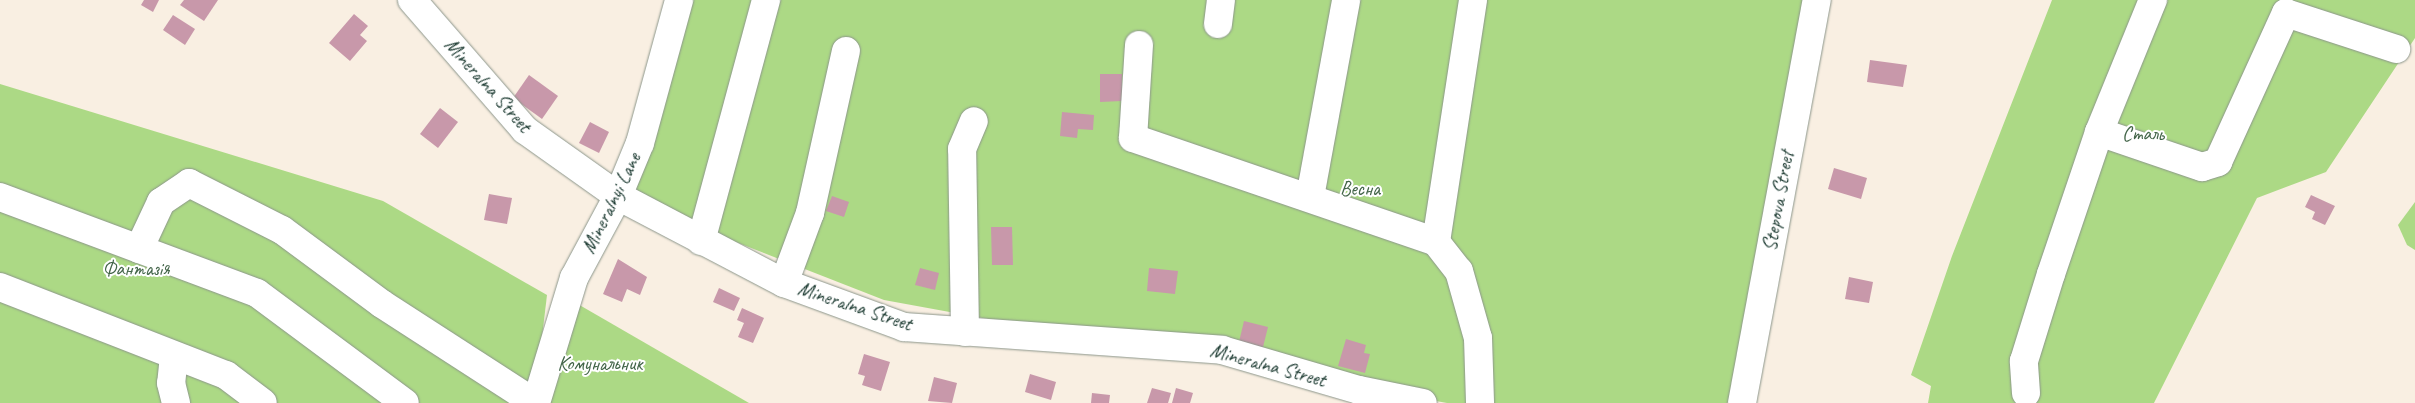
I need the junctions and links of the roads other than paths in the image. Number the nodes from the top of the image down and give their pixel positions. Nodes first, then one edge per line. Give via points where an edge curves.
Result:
1 (412, 0) edge
2 (679, 0) edge
3 (766, 0) edge
4 (1346, 0) edge
5 (1473, 0) edge
6 (1817, 0) edge
7 (2153, 0) edge
8 (1139, 45) dead end
9 (2396, 49) dead end
10 (846, 51) dead end
11 (974, 121) dead end
12 (2098, 132) junction
13 (618, 196) junction
14 (1310, 197) junction
15 (0, 198) edge
16 (701, 241) junction
17 (1436, 242) junction
18 (140, 250) junction
19 (784, 283) junction
20 (0, 287) edge
21 (965, 332) junction
22 (174, 356) junction
23 (2026, 394) dead end
24 (176, 403) edge
25 (263, 403) edge
26 (405, 403) edge
27 (536, 403) edge
28 (1422, 403) edge
29 (1480, 403) edge
30 (1742, 403) edge

1 - 13 street, Mineralna Street via 525,130
2 - 13 street, Mineralnyi Lane via 640,143
3 - 16 street
4 - 14 street
5 - 17 street
6 - 30 street, Stepova Street
7 - 12 street
8 - 14 street via 1133,138
9 - 12 street via 2286,13 2218,162 2202,167
10 - 19 street via 814,195
11 - 21 street via 962,149
12 - 23 street via 2024,361
13 - 16 street, Mineralna Street
13 - 27 street, Mineralnyi Lane via 574,278
14 - 17 street
15 - 18 street
16 - 19 street, Mineralna Street
17 - 29 street via 1459,271 1473,319 1482,379
18 - 26 street via 257,293
18 - 27 street via 161,202 189,183 282,230 382,304
19 - 21 street, Mineralna Street via 904,327
20 - 22 street
21 - 28 street, Mineralna Street via 1222,350 1358,390
22 - 24 street via 171,383
22 - 25 street via 226,375

